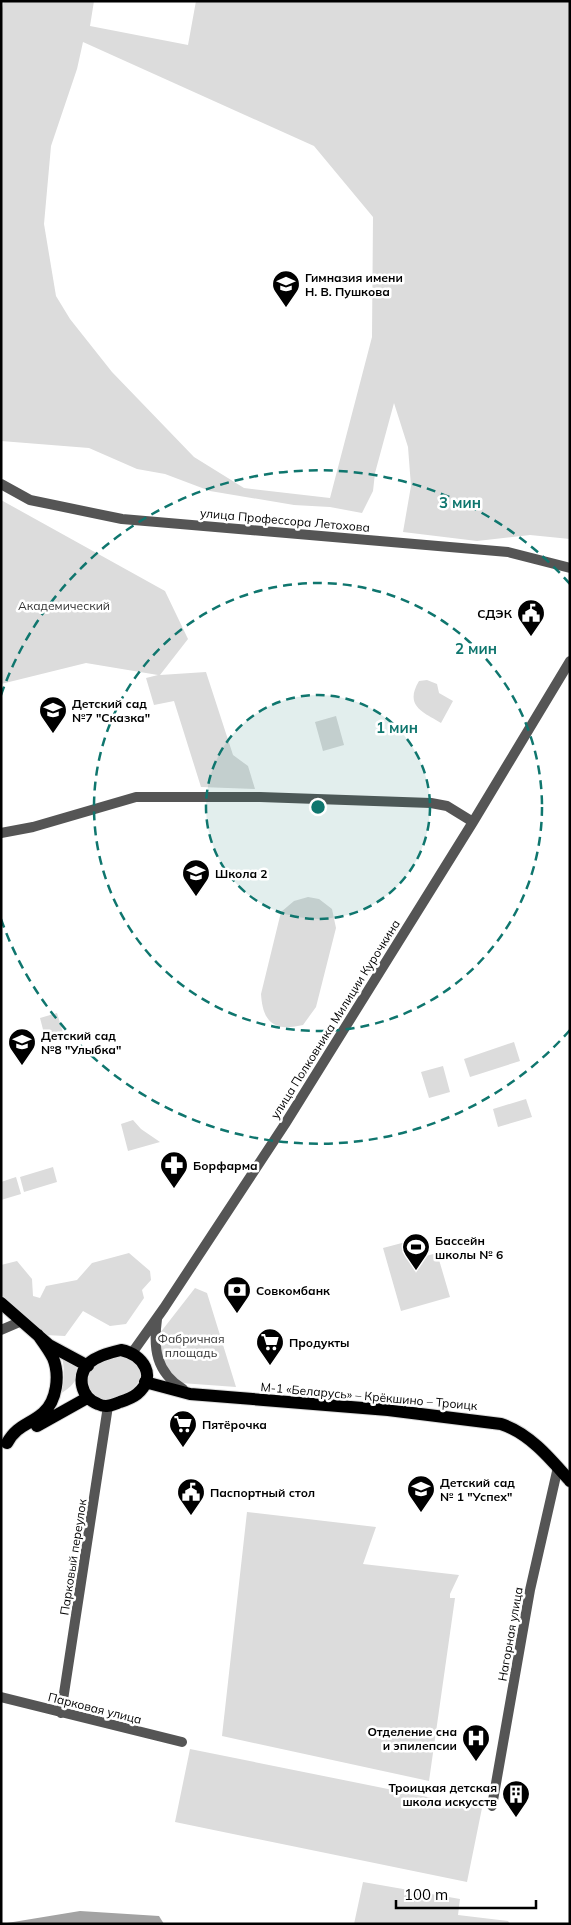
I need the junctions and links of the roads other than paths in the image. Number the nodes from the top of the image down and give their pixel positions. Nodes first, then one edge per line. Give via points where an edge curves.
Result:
1 (1, 484) edge
2 (570, 568) edge
3 (570, 661) edge
4 (473, 822) junction
5 (1, 833) edge
6 (1, 1303) edge
7 (157, 1318) junction
8 (22, 1321) junction
9 (1, 1330) edge
10 (38, 1335) junction
11 (132, 1353) junction
12 (88, 1366) junction
13 (145, 1382) junction
14 (190, 1394) junction
15 (87, 1398) junction
16 (108, 1406) junction
17 (4, 1444) edge
18 (558, 1467) junction
19 (570, 1481) edge
20 (1, 1697) edge
21 (61, 1712) junction
22 (182, 1742) dead end
23 (492, 1806) dead end

1 - 2 street, улица Профессора Летохова via 30,500 122,519 508,552
3 - 4 street, улица Полковника Милиции Курочкина
4 - 5 street via 447,806 431,803 260,797 136,797
4 - 7 street, улица Полковника Милиции Курочкина via 285,1124
6 - 8 main road
7 - 11 street, улица Полковника Милиции Курочкина
7 - 14 street via 155,1350 159,1363 172,1383
8 - 9 street
8 - 10 main road
10 - 12 main road
10 - 17 main road via 56,1367 55,1392 44,1413 13,1433
11 - 12 main road via 116,1351 92,1361
11 - 13 main road via 146,1368
12 - 15 main road via 82,1380
13 - 14 main road, М-1 «Беларусь» – Крёкшино – Троицк
13 - 16 main road via 136,1396
14 - 18 main road, М-1 «Беларусь» – Крёкшино – Троицк via 388,1410 495,1423 514,1428
15 - 16 main road
15 - 17 main road
16 - 21 street, Парковый переулок
18 - 19 main road, М-1 «Беларусь» – Крёкшино – Троицк
18 - 23 street, Нагорная улица via 530,1590
20 - 21 street, Парковая улица
21 - 22 street, Парковая улица

